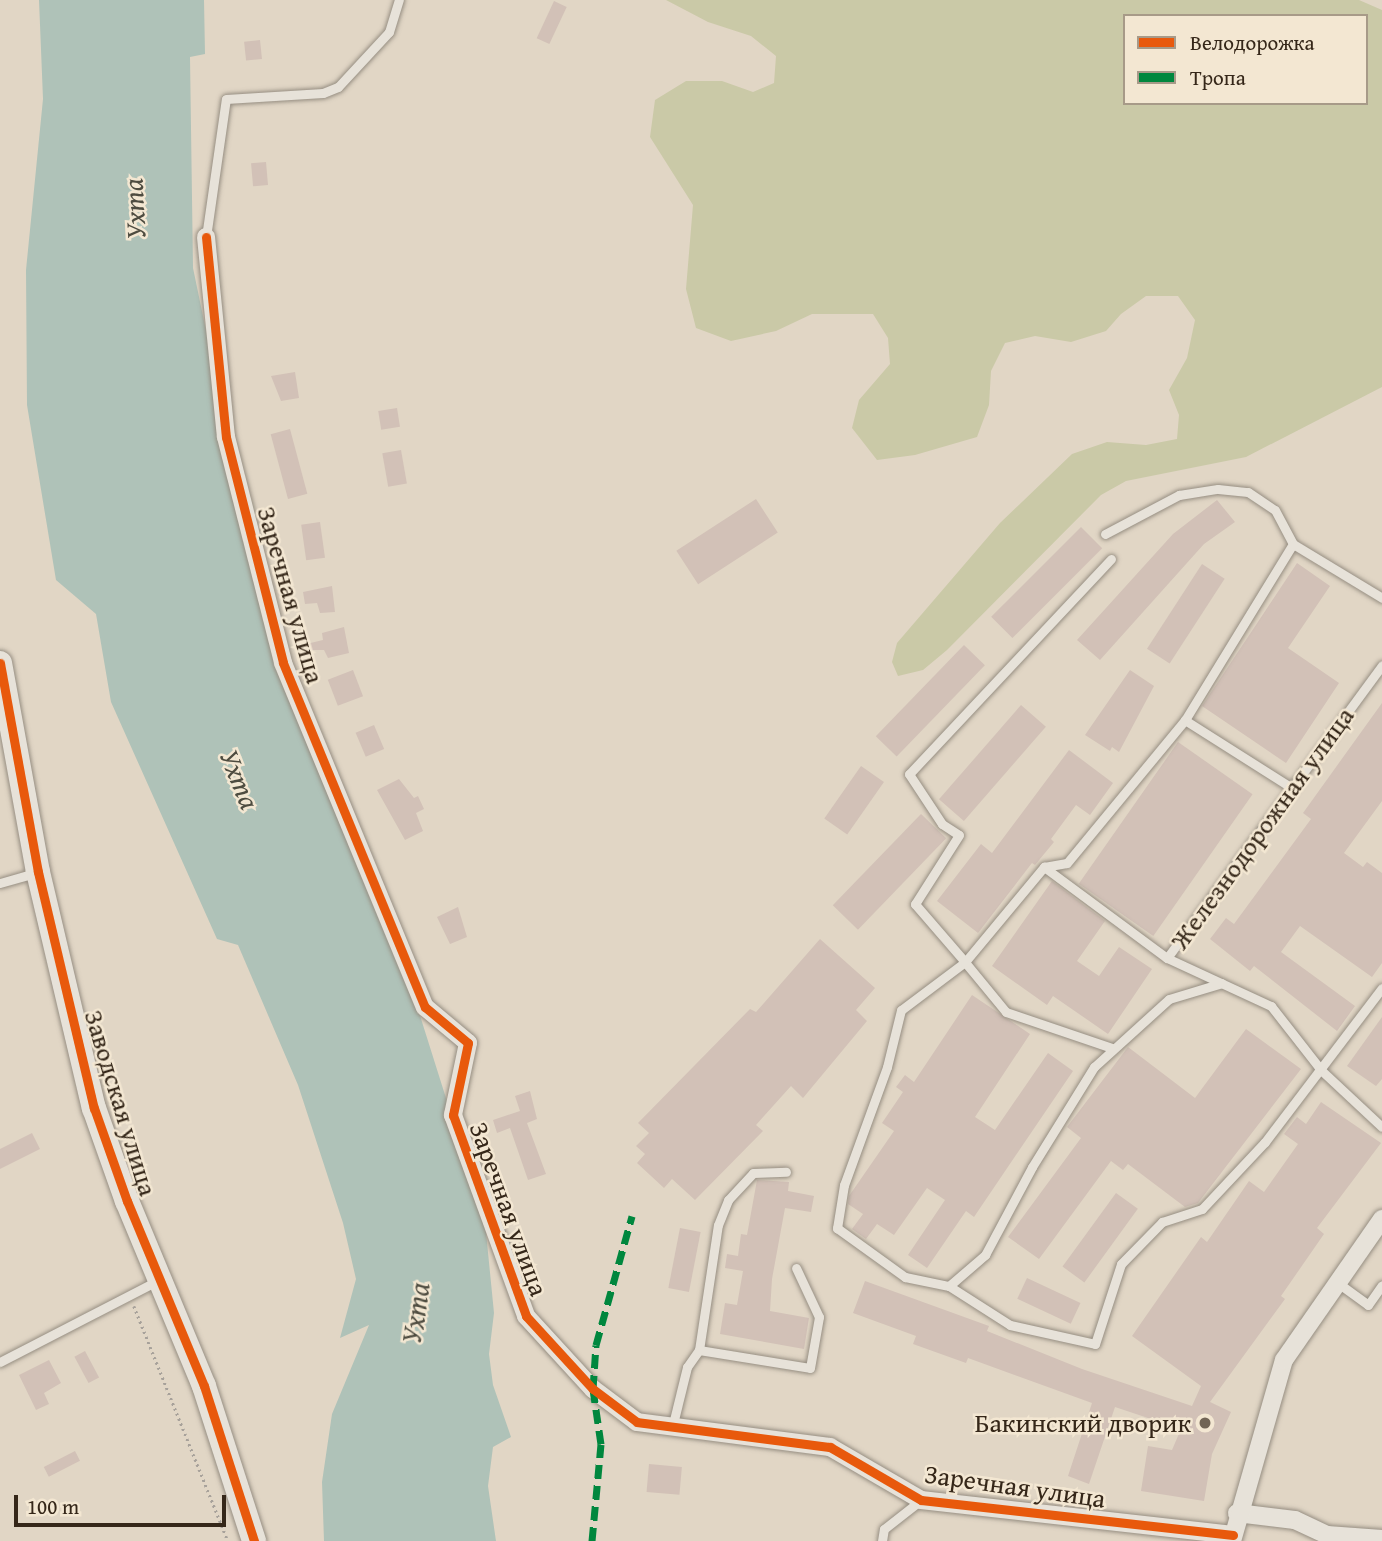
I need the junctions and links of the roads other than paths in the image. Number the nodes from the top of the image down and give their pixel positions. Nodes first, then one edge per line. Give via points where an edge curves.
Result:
1 (399, 0) edge
2 (206, 237) joint
3 (1105, 534) dead end
4 (1293, 544) junction
5 (1111, 559) dead end
6 (1382, 598) edge
7 (0, 663) edge
8 (1382, 666) edge
9 (1185, 720) junction
10 (1292, 788) junction
11 (1044, 867) junction
12 (38, 872) junction
13 (0, 883) edge
14 (1167, 958) junction
15 (965, 962) junction
16 (1222, 982) junction
17 (1382, 988) edge
18 (1112, 1048) junction
19 (1321, 1070) junction
20 (1382, 1126) edge
21 (786, 1172) dead end
22 (1379, 1231) edge
23 (796, 1268) dead end
24 (160, 1280) junction
25 (1338, 1283) junction
26 (1382, 1285) edge
27 (949, 1286) junction
28 (699, 1349) junction
29 (0, 1362) edge
30 (672, 1428) junction
31 (922, 1500) junction
32 (1237, 1513) junction
33 (1232, 1538) edge
34 (1382, 1539) edge
35 (254, 1541) edge
36 (882, 1541) edge

1 - 2 lane, Заречная улица via 388,32 338,87 323,93 226,99
2 - 30 street, Заречная улица via 226,437 283,663 425,1007 468,1044 453,1115 526,1317 614,1407 637,1422
3 - 4 lane via 1179,495 1218,489 1248,492 1275,510
4 - 6 lane
4 - 9 lane
5 - 15 lane via 909,774 942,824 959,835 915,904
7 - 12 street, Заводская улица
8 - 10 lane, Железнодорожная улица
9 - 10 lane
9 - 11 lane via 1067,863
10 - 14 lane, Железнодорожная улица
11 - 14 lane, Железнодорожная улица
11 - 15 lane
12 - 13 lane
12 - 24 street, Заводская улица via 94,1108
14 - 16 lane, Железнодорожная улица
15 - 18 lane via 1006,1012
15 - 27 lane via 901,1010 887,1067 844,1185 837,1228 905,1277
16 - 18 lane via 1169,999
16 - 19 lane, Железнодорожная улица via 1271,1006
17 - 19 lane
18 - 27 lane via 1094,1067 1032,1167 985,1255
19 - 20 lane, Железнодорожная улица
19 - 27 lane via 1265,1142 1202,1209 1162,1222 1121,1264 1095,1344 1010,1325
21 - 28 lane via 753,1173 728,1200 718,1225
22 - 25 street
23 - 28 lane via 819,1317 810,1368
24 - 29 lane via 119,1297
24 - 35 street, Заводская улица via 204,1386
25 - 26 lane via 1368,1305
25 - 32 street via 1284,1360
28 - 30 lane via 687,1367
30 - 31 street, Заречная улица via 830,1447
31 - 33 street, Заречная улица
31 - 36 lane via 884,1529
32 - 33 street
32 - 34 street via 1295,1520 1327,1535

